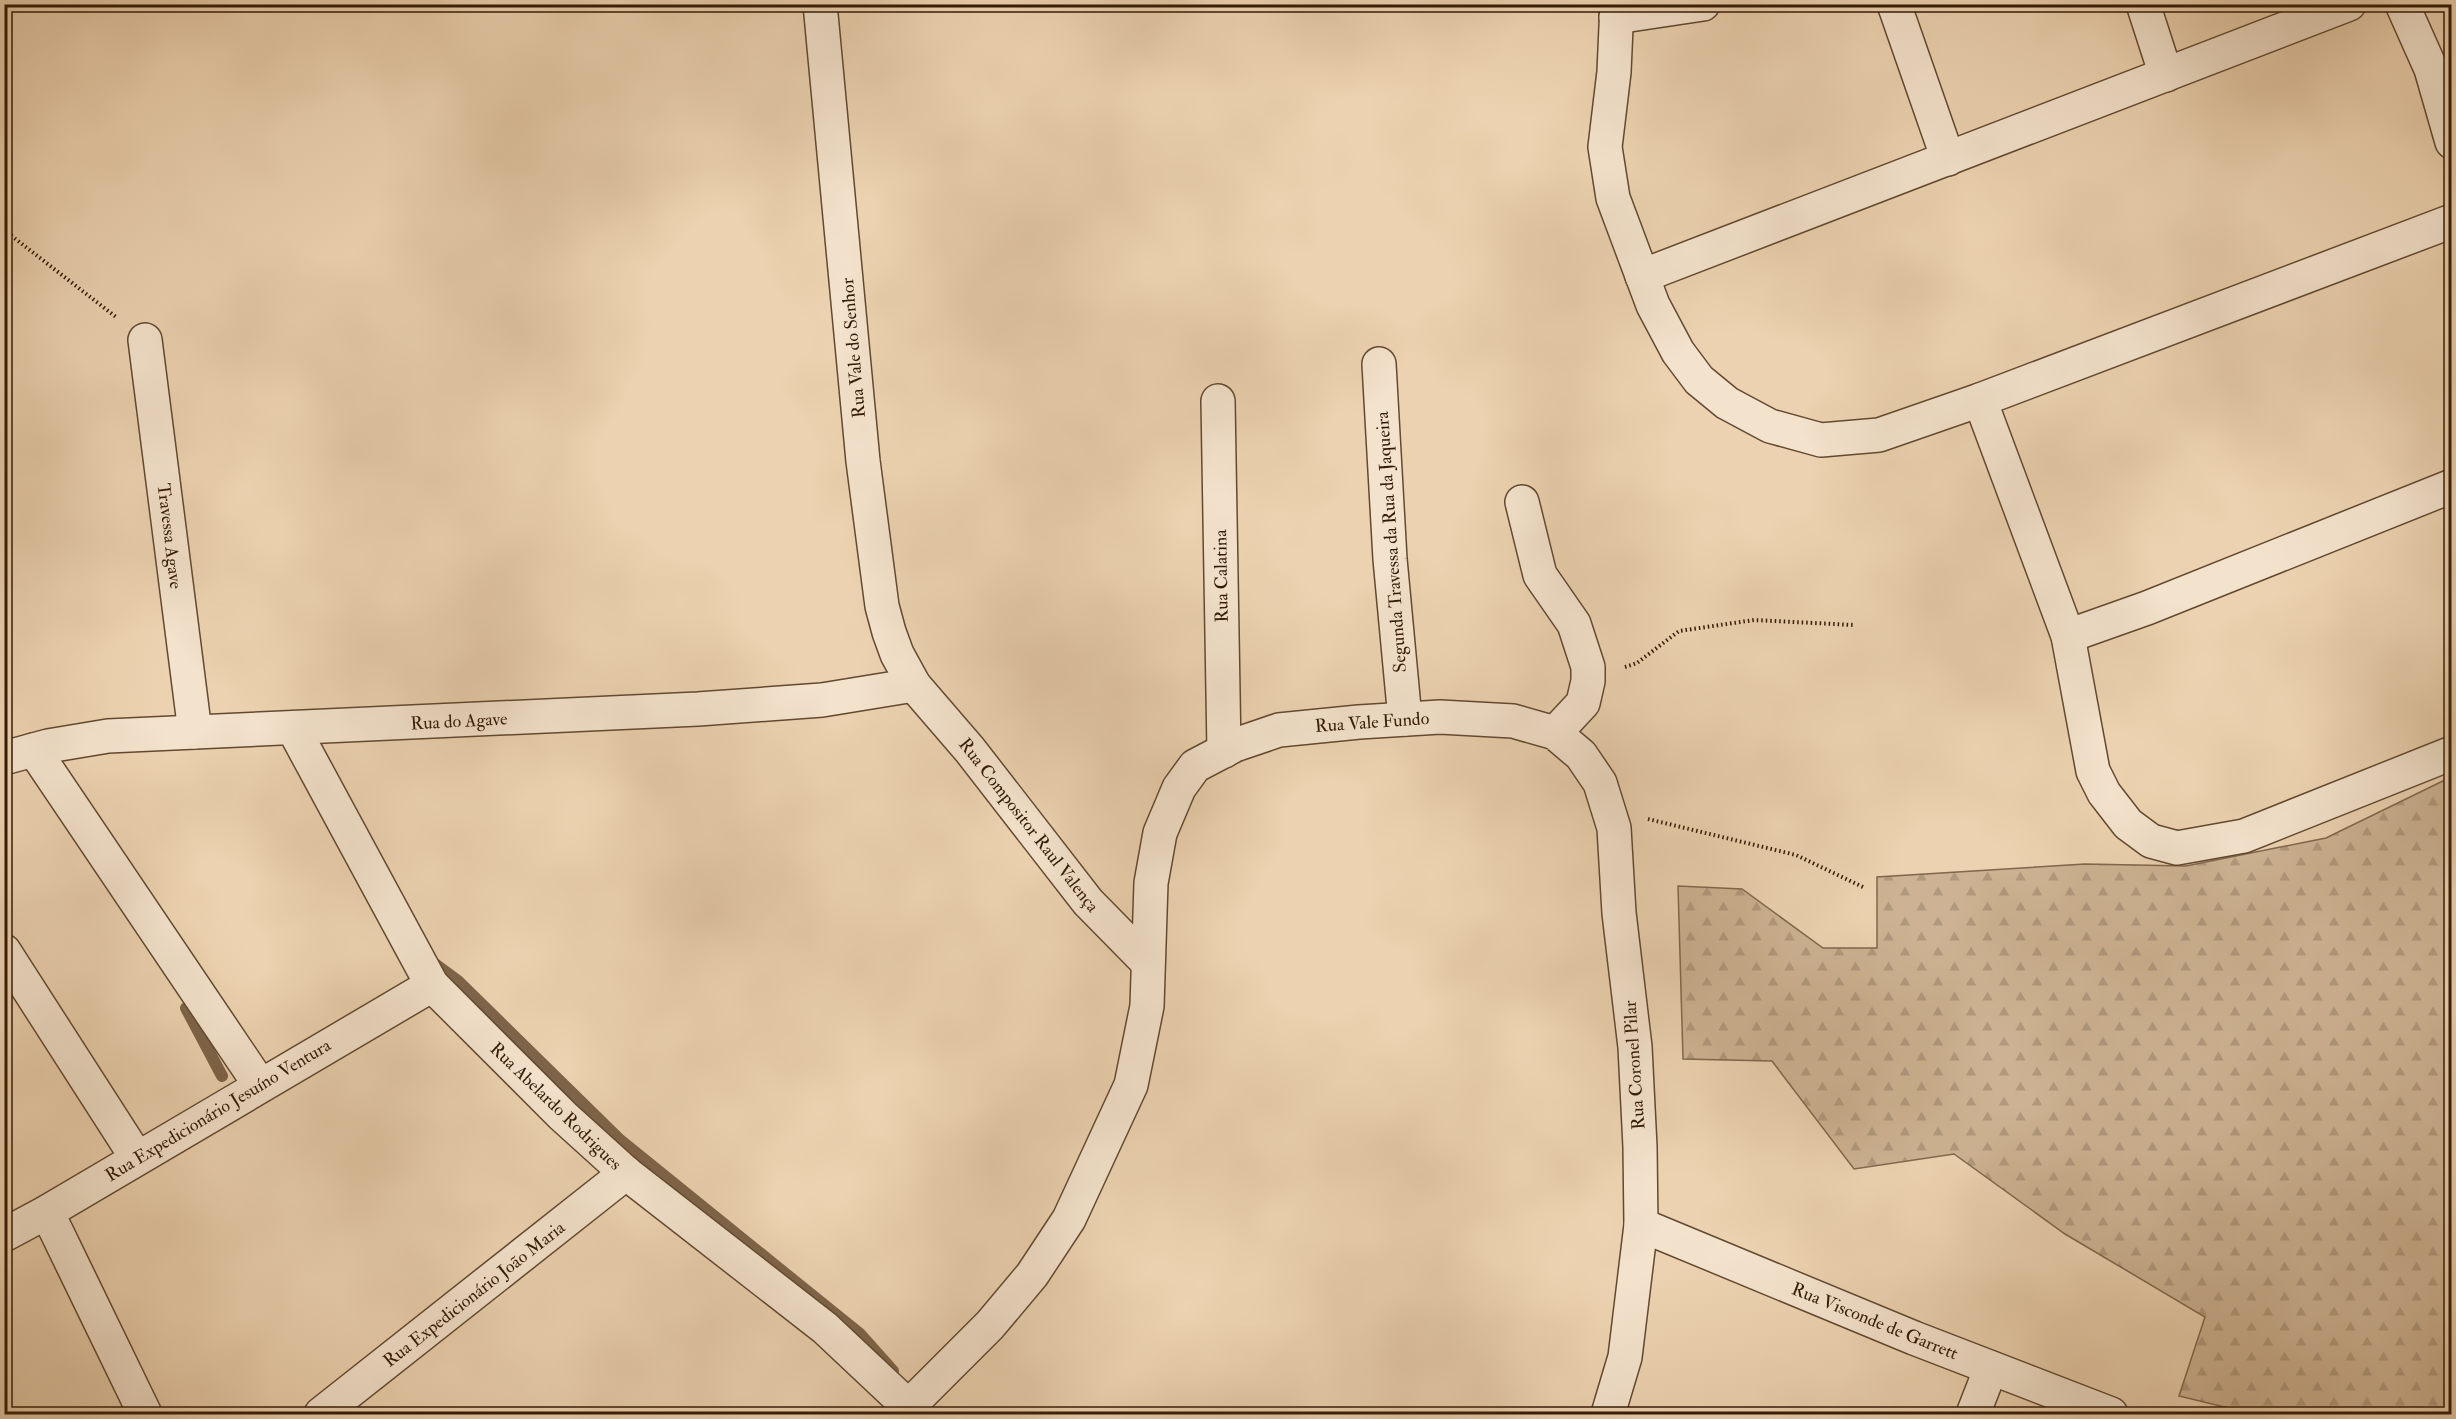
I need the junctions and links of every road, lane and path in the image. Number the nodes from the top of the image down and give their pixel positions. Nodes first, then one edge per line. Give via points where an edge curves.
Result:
1 (820, 4) edge
2 (1703, 4) edge
3 (1894, 4) edge
4 (2143, 4) edge
5 (2349, 4) edge
6 (2402, 4) edge
7 (1617, 11) edge
8 (2441, 64) edge
9 (2166, 75) junction
10 (2451, 142) edge
11 (1948, 159) junction
12 (2451, 221) edge
13 (4, 230) edge
14 (1642, 276) junction
15 (145, 340) joint
16 (1378, 364) dead end
17 (1980, 400) junction
18 (1218, 401) dead end
19 (2451, 486) edge
20 (1522, 502) dead end
21 (1854, 625) dead end
22 (2068, 636) junction
23 (1588, 681) junction
24 (914, 685) junction
25 (1405, 719) junction
26 (293, 729) junction
27 (195, 732) junction
28 (1555, 733) junction
29 (2451, 753) edge
30 (19, 754) edge
31 (1210, 758) junction
32 (1609, 809) junction
33 (1865, 888) dead end
34 (4, 951) edge
35 (1147, 962) junction
36 (432, 985) junction
37 (260, 1085) junction
38 (136, 1158) junction
39 (626, 1173) junction
40 (47, 1212) junction
41 (1641, 1225) junction
42 (4, 1235) edge
43 (1991, 1368) junction
44 (905, 1411) edge
45 (145, 1414) edge
46 (321, 1414) edge
47 (1608, 1414) edge
48 (1973, 1414) edge
49 (2111, 1414) edge

1 - 24 street, Rua Vale do Senhor via 864,461 882,606 897,654
2 - 7 street
3 - 11 street
4 - 9 street
5 - 9 street
6 - 8 street
7 - 14 street via 1605,147 1613,198
8 - 10 street
9 - 11 street
11 - 14 street
12 - 17 street
13 - 15 path
14 - 17 street via 1678,352 1699,380 1727,403 1770,426 1821,440 1879,435
15 - 27 street, Travessa Agave
16 - 25 street, Segunda Travessa da Rua da Jaqueira
17 - 22 street
18 - 31 street, Rua Calatina
19 - 22 street
20 - 23 street via 1540,575 1574,624 1588,667
21 - 23 path via 1754,620 1679,631 1637,663
22 - 29 street via 2093,771 2104,794 2128,824 2151,841 2177,848 2244,836
23 - 28 street via 1583,704
24 - 26 street, Rua do Agave via 822,700 754,705
24 - 35 street, Rua Compositor Raul Valença via 970,750 1088,902
25 - 28 street, Rua Vale Fundo via 1513,721
25 - 31 street, Rua Vale Fundo via 1279,730
26 - 27 street, Rua do Agave
26 - 36 street, Rua Abelardo Rodrigues
27 - 30 street, Rua do Agave via 108,736
28 - 32 street, Rua Coronel Pilar via 1581,755 1600,783
30 - 37 street
31 - 35 street via 1179,788 1160,833 1151,883
32 - 33 path via 1796,855
32 - 41 street, Rua Coronel Pilar via 1635,1047
34 - 38 street
35 - 44 street via 1147,1006 1131,1085 1068,1219 1032,1275 990,1325
36 - 37 street, Rua Expedicionário Jesuíno Ventura
36 - 39 street, Rua Abelardo Rodrigues
37 - 38 street, Rua Expedicionário Jesuíno Ventura
38 - 40 street, Rua Expedicionário Jesuíno Ventura
39 - 44 street, Rua Abelardo Rodrigues via 825,1328
39 - 46 street, Rua Expedicionário João Maria
40 - 42 street, Rua Expedicionário Jesuíno Ventura
40 - 45 street
41 - 43 street, Rua Visconde de Garrett
41 - 47 street, Rua Coronel Pilar via 1624,1357
43 - 48 street
43 - 49 street, Rua Visconde de Garrett

